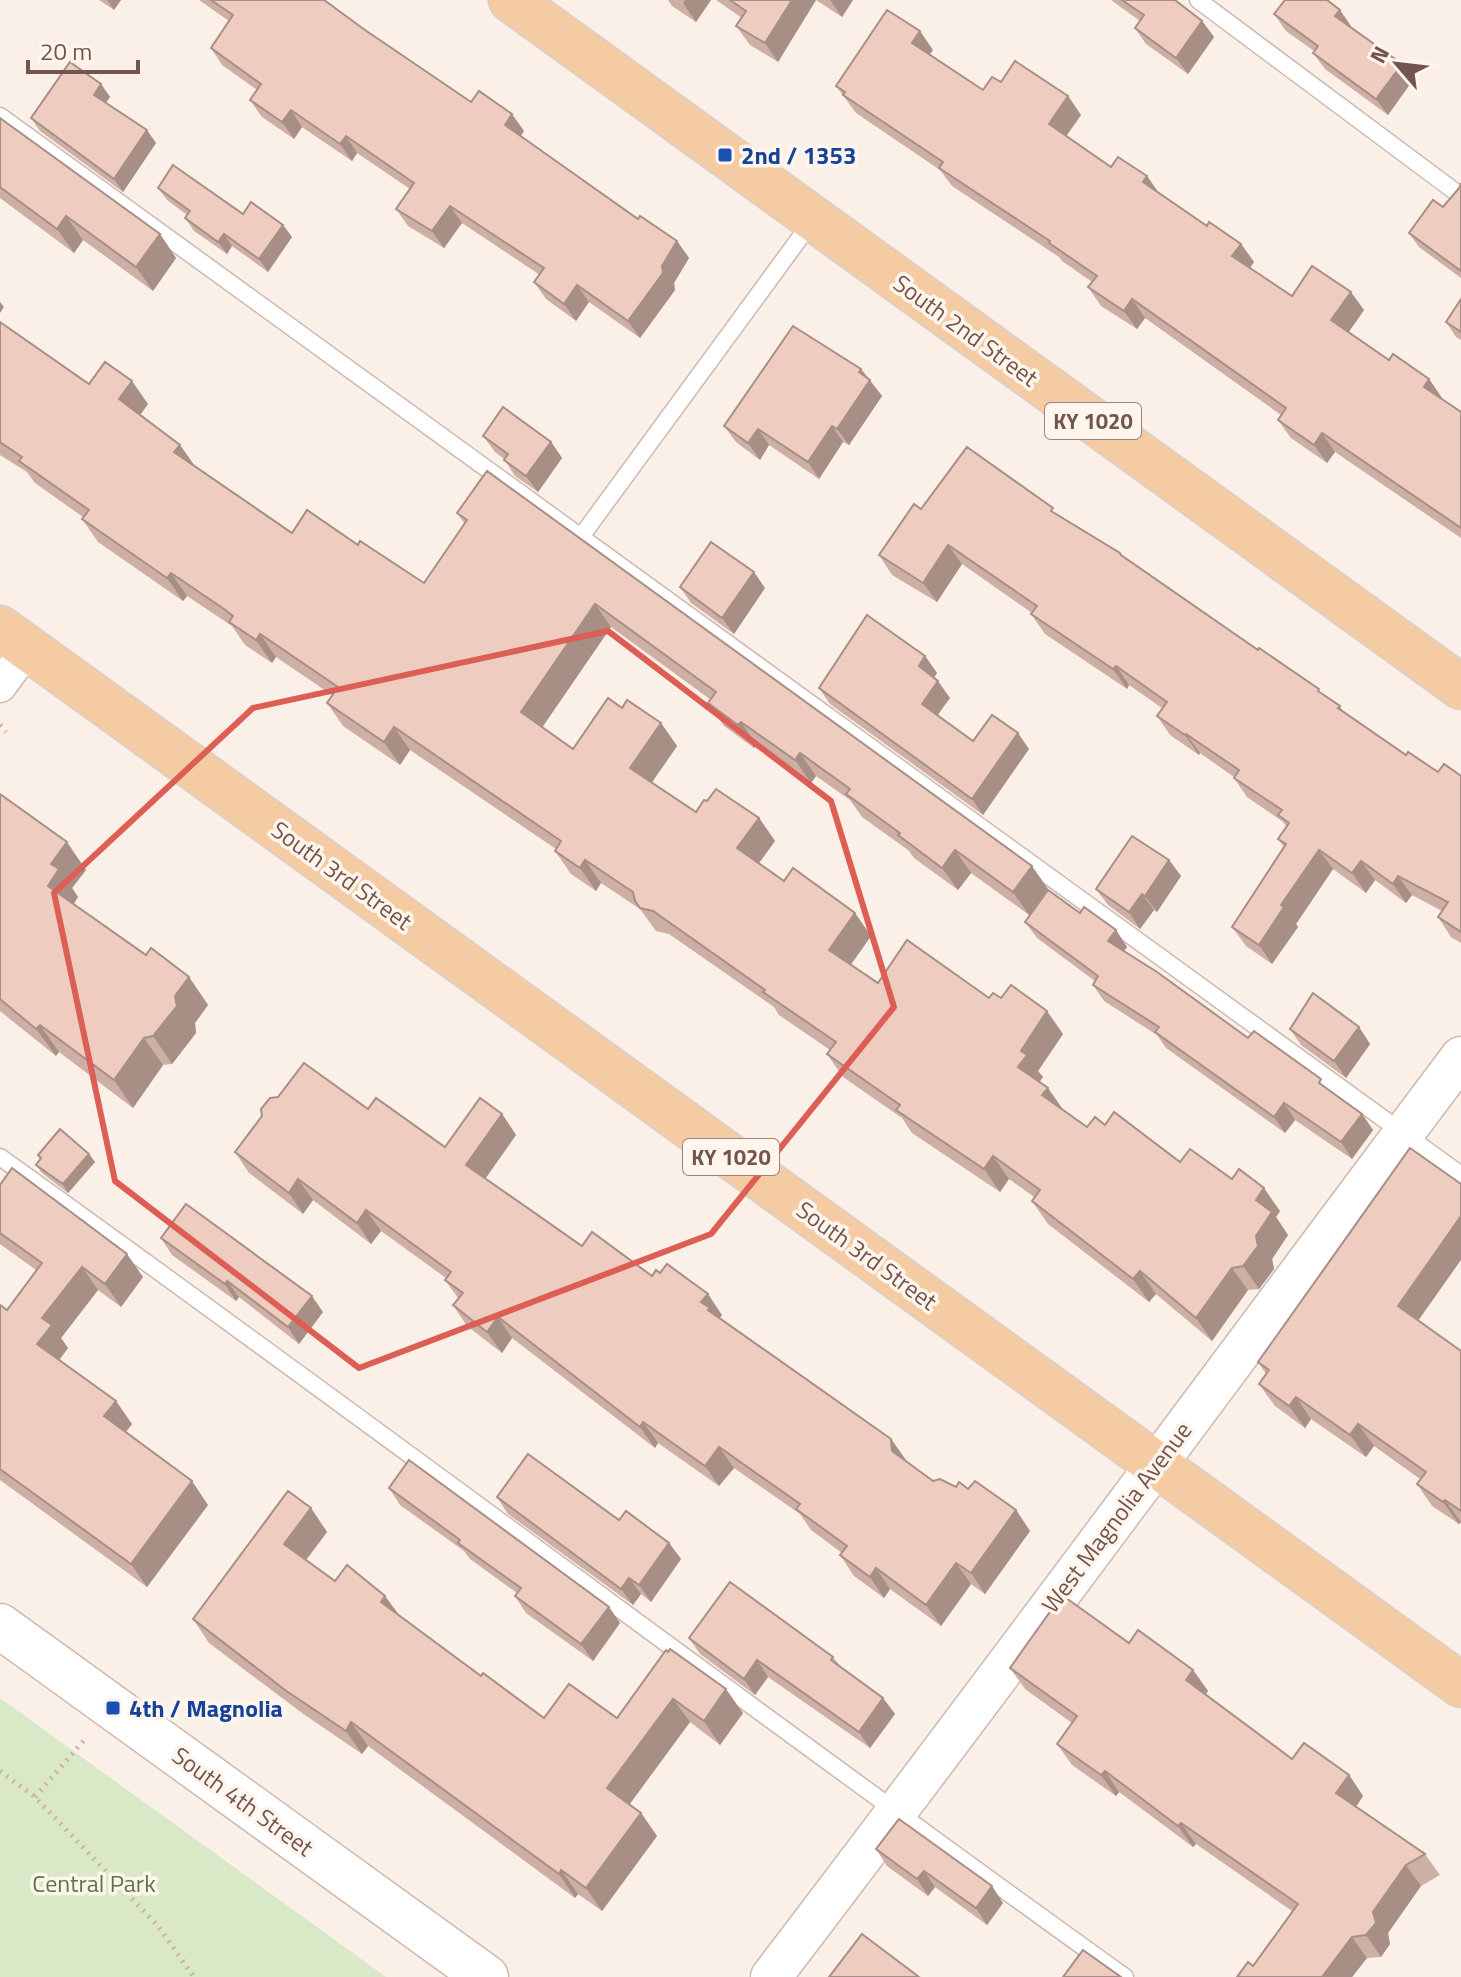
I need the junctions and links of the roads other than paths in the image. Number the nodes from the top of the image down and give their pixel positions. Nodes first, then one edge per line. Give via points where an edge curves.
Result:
1 (511, 0) edge
2 (1198, 0) edge
3 (0, 116) edge
4 (1461, 196) edge
5 (814, 219) junction
6 (580, 538) junction
7 (14, 638) edge
8 (0, 686) edge
9 (1461, 687) edge
10 (1461, 1057) edge
11 (1403, 1134) junction
12 (0, 1157) edge
13 (1461, 1175) edge
14 (1155, 1465) junction
15 (0, 1626) edge
16 (1461, 1685) edge
17 (896, 1813) junction
18 (486, 1977) edge
19 (771, 1977) edge
20 (1125, 1977) edge

1 - 5 main road, South 2nd Street / KY 1020
2 - 4 lane
3 - 6 lane
5 - 6 lane
5 - 9 main road, South 2nd Street / KY 1020
6 - 11 lane
7 - 8 street
7 - 14 main road, South 3rd Street / KY 1020
10 - 11 street, West Magnolia Avenue
11 - 13 lane
11 - 14 street, West Magnolia Avenue
12 - 17 lane
14 - 16 main road, South 3rd Street / KY 1020
14 - 17 street, West Magnolia Avenue
15 - 18 main road, South 4th Street
17 - 19 street, West Magnolia Avenue
17 - 20 lane

